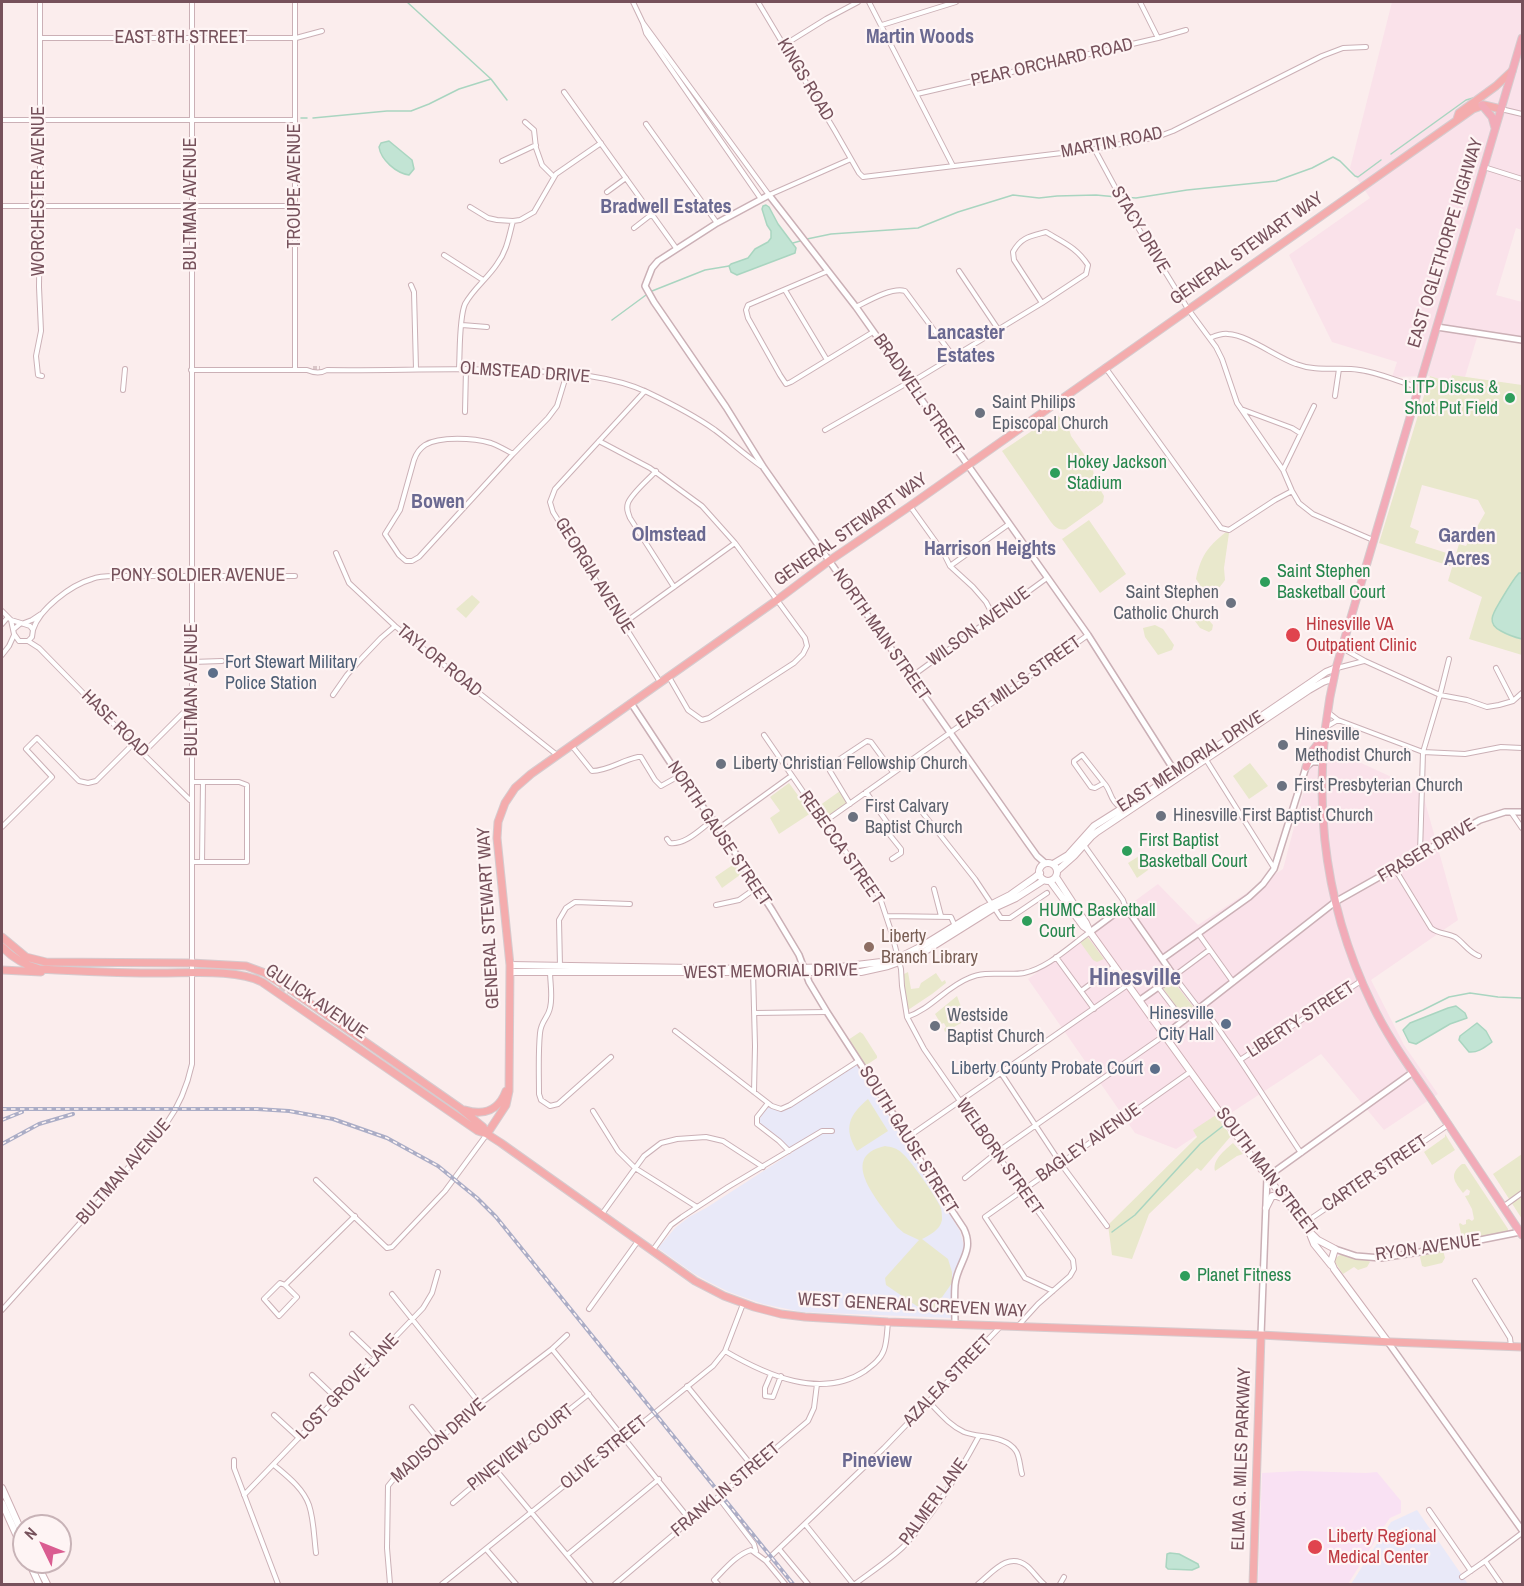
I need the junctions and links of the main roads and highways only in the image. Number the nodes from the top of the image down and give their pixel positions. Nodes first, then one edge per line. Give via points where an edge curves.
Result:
1 (1522, 38) edge
2 (1512, 71) junction
3 (1482, 105) junction
4 (1501, 109) junction
5 (1456, 121) junction
6 (1495, 130) junction
7 (1336, 668) junction
8 (1334, 678) junction
9 (1325, 731) junction
10 (1204, 757) junction
11 (1306, 767) road end
12 (1177, 775) junction
13 (1053, 864) junction
14 (1042, 867) junction
15 (1052, 877) junction
16 (994, 906) junction
17 (2, 937) edge
18 (2, 947) edge
19 (900, 963) junction
20 (510, 969) junction
21 (2, 970) edge
22 (83, 971) junction
23 (281, 983) tunnel mouth
24 (291, 990) tunnel mouth
25 (413, 1075) junction
26 (407, 1083) junction
27 (509, 1083) junction
28 (460, 1108) junction
29 (487, 1134) junction
30 (1283, 1198) junction
31 (1266, 1208) road end
32 (1308, 1231) junction
33 (1521, 1234) edge
34 (1334, 1269) junction
35 (1262, 1335) junction
36 (1388, 1342) junction
37 (1522, 1347) edge
38 (2, 1488) edge
39 (2, 1503) edge
40 (14, 1514) edge
41 (12, 1525) edge
42 (1253, 1584) edge

1 - 2 highway, EAST OGLETHORPE HIGHWAY
2 - 4 highway, EAST OGLETHORPE HIGHWAY
2 - 5 main road via 1459,113
3 - 4 main road
3 - 5 main road, GENERAL STEWART WAY
3 - 6 highway via 1492,117
4 - 6 highway, EAST OGLETHORPE HIGHWAY
5 - 20 main road, GENERAL STEWART WAY via 829,561 515,788 498,822
6 - 7 highway, EAST OGLETHORPE HIGHWAY
7 - 8 highway, EAST OGLETHORPE HIGHWAY
7 - 10 main road, EAST MEMORIAL DRIVE
8 - 9 highway, EAST OGLETHORPE HIGHWAY
8 - 10 main road, EAST MEMORIAL DRIVE
9 - 11 highway
9 - 33 highway, EAST OGLETHORPE HIGHWAY via 1324,846 1335,902 1361,981 1386,1030
10 - 12 main road, EAST MEMORIAL DRIVE
12 - 13 main road, EAST MEMORIAL DRIVE via 1094,826 1068,855
12 - 15 main road, EAST MEMORIAL DRIVE via 1098,832
13 - 14 main road
13 - 15 main road
14 - 15 main road
14 - 16 main road, WEST MEMORIAL DRIVE
15 - 16 main road, WEST MEMORIAL DRIVE
15 - 30 main road, SOUTH MAIN STREET via 1083,926
16 - 19 main road, WEST MEMORIAL DRIVE via 919,955
16 - 19 main road, WEST MEMORIAL DRIVE via 922,946
17 - 23 main road via 20,953 36,960 246,966
18 - 22 main road, GULICK AVENUE via 27,966
19 - 20 main road, WEST MEMORIAL DRIVE via 753,971
20 - 27 main road, GENERAL STEWART WAY
21 - 22 main road
22 - 26 main road, GULICK AVENUE via 234,974 253,978
24 - 25 main road
25 - 26 main road
25 - 28 main road
26 - 29 main road, GULICK AVENUE
27 - 28 main road via 503,1099 491,1110 480,1113
27 - 29 main road, GENERAL STEWART WAY via 508,1101
28 - 29 main road
29 - 35 main road, WEST GENERAL SCREVEN WAY via 695,1281 764,1310 797,1317 888,1322
30 - 31 main road via 1272,1196
30 - 32 main road, SOUTH MAIN STREET
32 - 34 main road
32 - 34 main road, SOUTH MAIN STREET via 1335,1249 1331,1262
34 - 36 main road
35 - 36 main road, WEST GENERAL SCREVEN WAY
35 - 42 main road, ELMA G. MILES PARKWAY
36 - 37 main road, WEST GENERAL SCREVEN WAY
38 - 40 main road
39 - 41 main road

